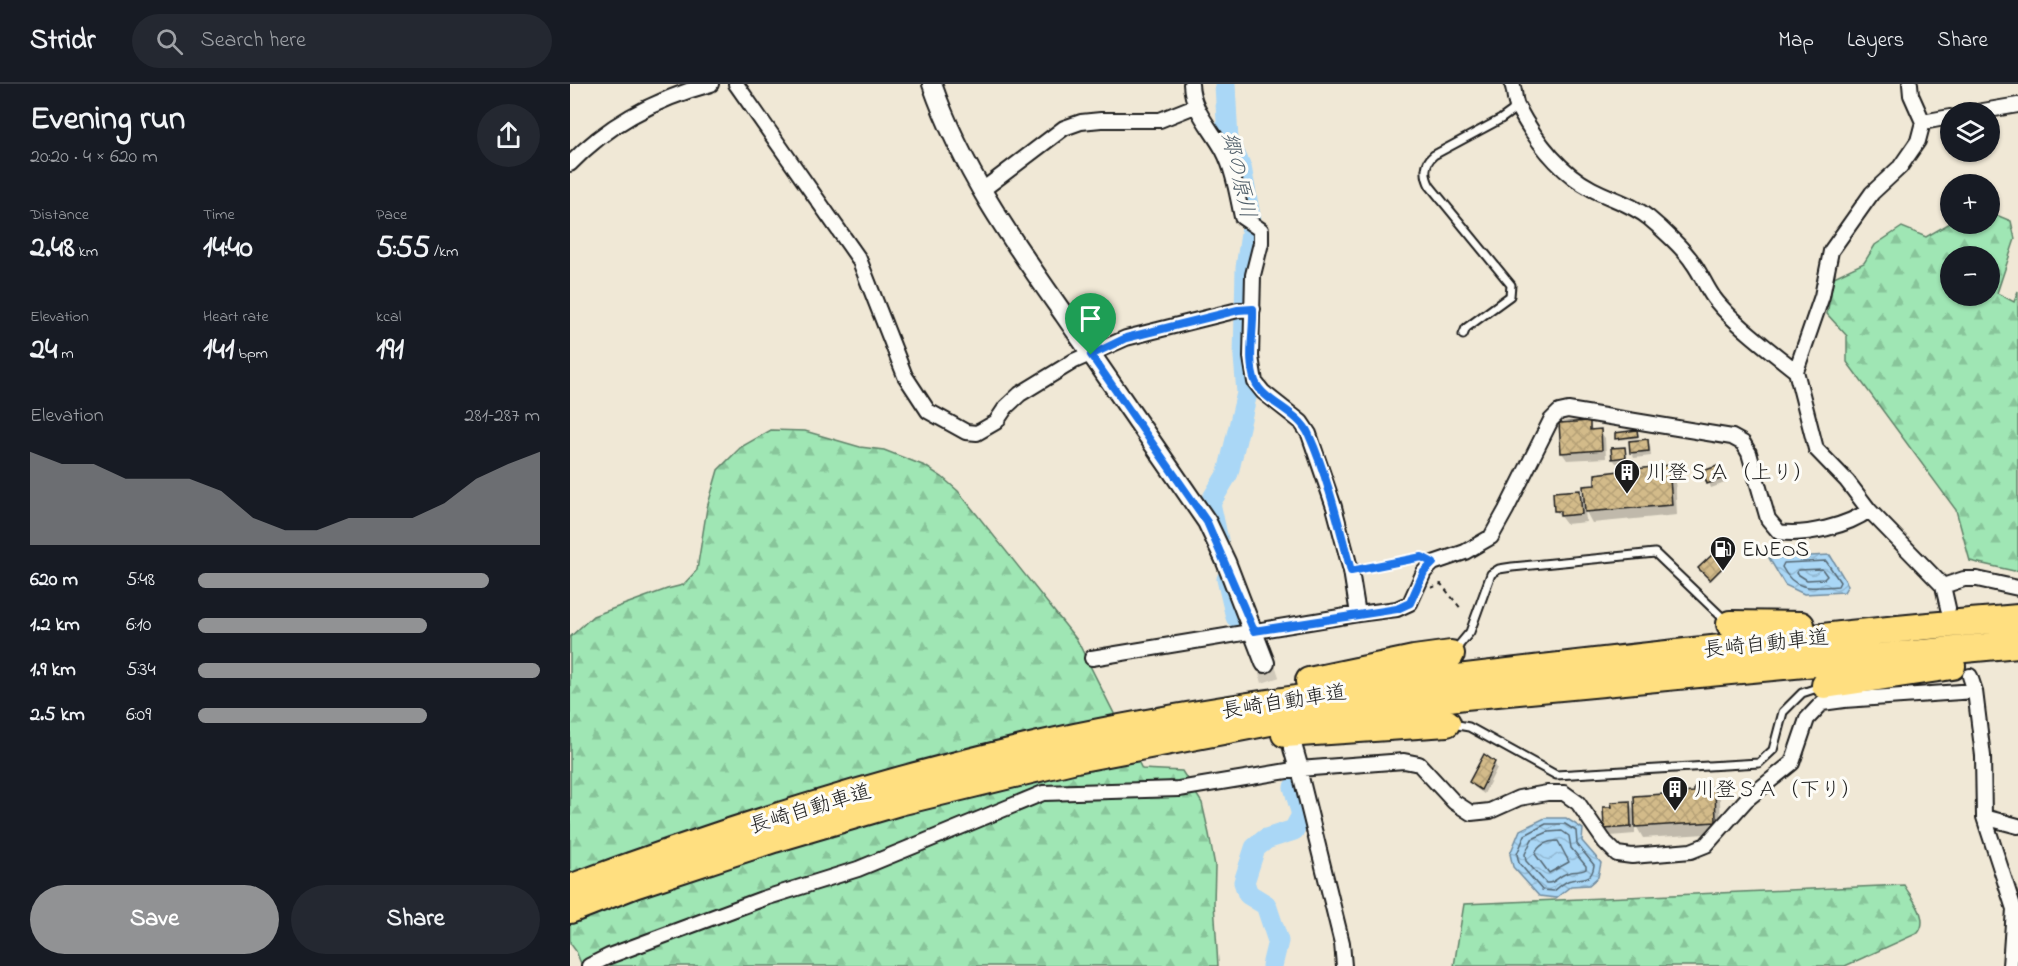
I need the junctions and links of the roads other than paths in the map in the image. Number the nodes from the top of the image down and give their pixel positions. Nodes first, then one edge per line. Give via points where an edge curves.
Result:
1 (711, 84) edge
2 (736, 84) edge
3 (932, 84) edge
4 (1191, 84) edge
5 (1512, 84) edge
6 (1910, 84) edge
7 (1516, 103) junction
8 (2018, 105) edge
9 (1196, 106) junction
10 (2000, 108) edge
11 (1940, 119) edge
12 (1923, 122) junction
13 (570, 164) edge
14 (981, 191) junction
15 (1253, 309) junction
16 (1463, 335) dead end
17 (1091, 355) junction
18 (1796, 370) junction
19 (1869, 510) junction
20 (1943, 586) junction
21 (2018, 588) edge
22 (1948, 608) dead end
23 (1358, 614) junction
24 (2018, 618) edge
25 (1730, 624) joint
26 (1921, 626) junction
27 (1254, 631) junction
28 (2018, 644) edge
29 (1451, 654) joint
30 (2018, 657) edge
31 (1092, 658) dead end
32 (1265, 663) tunnel mouth
33 (1970, 676) dead end
34 (1825, 685) joint
35 (1976, 691) junction
36 (1447, 723) joint
37 (1073, 738) junction
38 (1164, 742) junction
39 (1293, 748) dead end
40 (1299, 769) junction
41 (1984, 818) junction
42 (2018, 826) edge
43 (570, 888) edge
44 (570, 910) edge
45 (589, 966) edge
46 (1344, 966) edge
47 (2010, 966) edge

1 - 13 street via 635,113
2 - 17 street via 859,259 905,376 928,411 966,432 977,433 996,422 1020,394
3 - 14 street via 945,122
4 - 9 street
5 - 7 street
6 - 12 street
7 - 16 lane via 1501,119 1434,155 1425,169 1430,186 1511,285 1510,296 1466,328
7 - 18 street via 1570,176 1648,218 1692,261 1720,305
8 - 10 street
9 - 14 street via 1160,120 1101,120 1064,128
9 - 15 street via 1227,159 1242,217 1261,230 1253,275
11 - 12 street
12 - 18 street via 1918,141 1900,167 1872,193 1831,251 1822,296
14 - 17 street
15 - 17 street via 1126,338
15 - 23 street via 1251,357 1255,382 1301,422 1309,434 1334,507
17 - 27 street via 1207,522
18 - 19 street via 1816,449
19 - 20 street
19 - 23 street via 1856,520 1794,534 1779,532 1768,519 1743,443 1732,437 1568,410 1551,420 1491,537 1466,552 1433,563 1424,572 1410,603 1397,609
20 - 21 street via 1977,579
20 - 22 street
23 - 27 street
24 - 26 highway, 長崎自動車道
25 - 26 highway
25 - 29 lane via 1655,553 1512,567 1491,574 1470,632
26 - 37 highway, 長崎自動車道 via 1303,697
27 - 31 street
27 - 32 street
28 - 38 highway, 長崎自動車道 via 1465,696 1307,715
29 - 37 highway via 1187,705
30 - 34 highway
33 - 35 street
34 - 36 lane via 1802,693 1782,712 1773,750 1759,763 1556,775 1469,727
35 - 40 street via 1822,703 1807,719 1792,764 1746,800 1706,845 1691,850 1617,854 1578,803 1564,794 1519,798 1490,811 1471,813 1454,802 1419,764 1404,761
35 - 41 street
36 - 38 highway
37 - 43 highway, 長崎自動車道 via 906,778 671,850
38 - 44 highway, 長崎自動車道 via 899,802 634,885
39 - 40 street
40 - 45 street via 1179,789 1043,793 858,869 762,899
40 - 46 street
41 - 42 street
41 - 47 street via 2014,909

